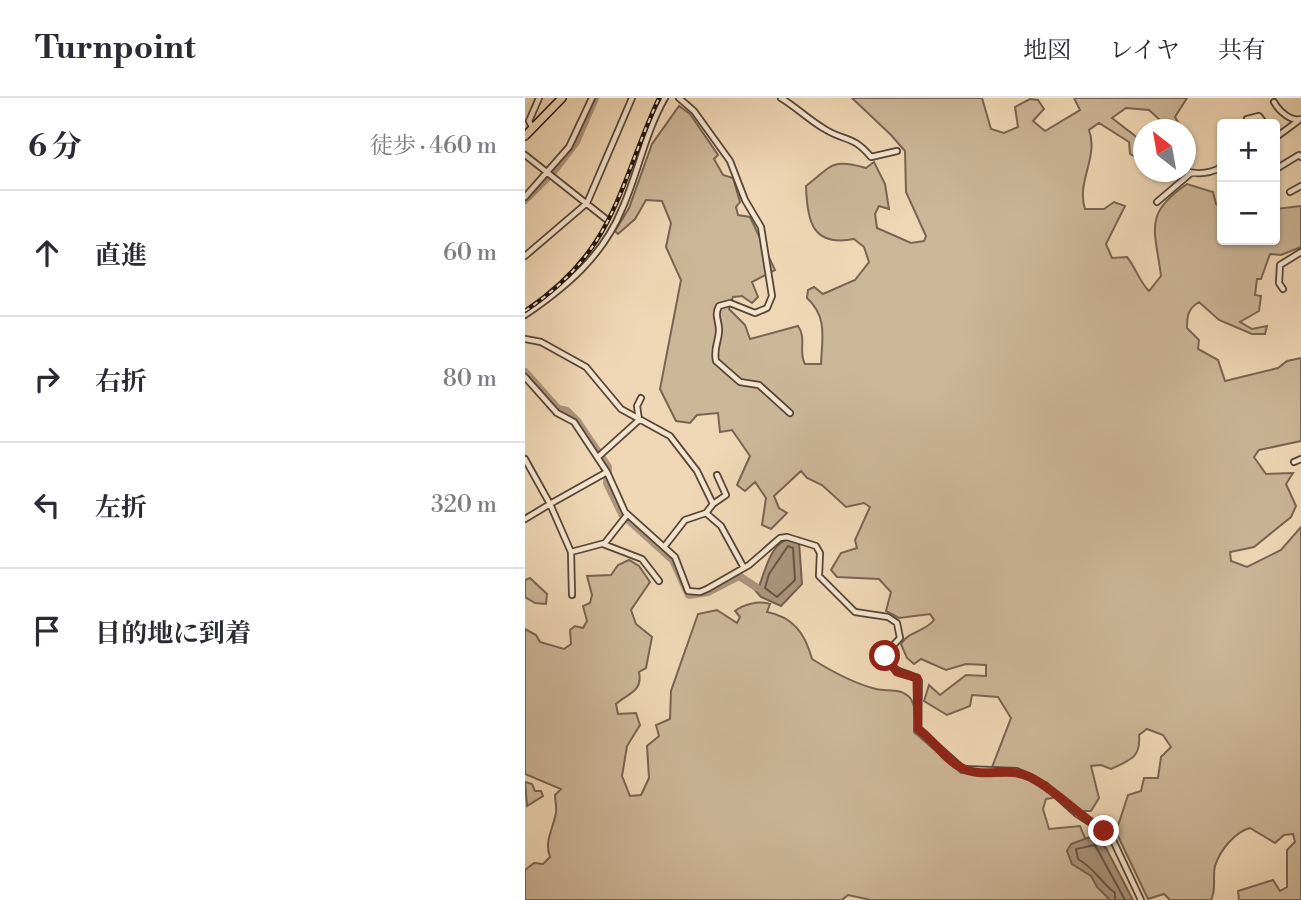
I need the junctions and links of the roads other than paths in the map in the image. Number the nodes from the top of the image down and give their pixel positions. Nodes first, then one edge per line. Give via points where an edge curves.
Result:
1 (539, 98) edge
2 (562, 98) edge
3 (592, 98) edge
4 (632, 98) edge
5 (665, 98) edge
6 (679, 98) edge
7 (781, 98) edge
8 (1274, 102) dead end
9 (1247, 119) dead end
10 (1261, 119) edge
11 (1300, 120) edge
12 (533, 127) junction
13 (1282, 135) edge
14 (525, 136) edge
15 (897, 151) dead end
16 (525, 155) edge
17 (1301, 158) edge
18 (1280, 166) edge
19 (1217, 170) edge
20 (1196, 172) edge
21 (549, 173) junction
22 (1178, 182) edge
23 (1301, 186) edge
24 (1290, 192) dead end
25 (525, 197) edge
26 (1157, 202) dead end
27 (587, 203) junction
28 (606, 219) dead end
29 (1301, 252) edge
30 (525, 256) edge
31 (1283, 289) dead end
32 (525, 315) edge
33 (525, 339) edge
34 (525, 377) edge
35 (641, 398) dead end
36 (790, 413) dead end
37 (639, 420) junction
38 (598, 457) junction
39 (525, 459) edge
40 (1301, 459) edge
41 (1294, 462) dead end
42 (607, 472) junction
43 (717, 475) dead end
44 (550, 504) junction
45 (713, 504) junction
46 (706, 513) junction
47 (628, 515) junction
48 (525, 519) edge
49 (602, 544) junction
50 (664, 547) junction
51 (571, 552) junction
52 (744, 568) junction
53 (659, 581) dead end
54 (572, 595) dead end
55 (1141, 900) edge

1 - 12 street via 529,121
2 - 12 main road
3 - 21 street via 577,132
4 - 27 street
5 - 32 street via 607,239 570,282
6 - 36 street via 694,111 736,172 748,208 761,226 772,296 767,308 755,313 730,303 719,306 715,315 719,331 716,361 740,382 759,385
7 - 15 street via 825,130 857,141 871,157
8 - 11 street via 1280,111
9 - 10 street
11 - 13 street
12 - 14 main road
16 - 21 street
17 - 18 street via 1299,155
19 - 20 street
21 - 25 street
21 - 27 street
22 - 26 street
23 - 24 street
27 - 28 street
27 - 30 street
29 - 31 street via 1280,265
33 - 37 street via 541,342 586,366 621,409
34 - 38 street via 557,413 574,422
35 - 37 street
37 - 38 street
37 - 45 street via 670,436 698,471
38 - 42 street
39 - 44 street
40 - 41 street
42 - 44 street
42 - 47 street
43 - 45 street via 726,495
44 - 48 street
44 - 51 street
45 - 46 street
46 - 50 street via 685,520
46 - 52 street via 722,526
47 - 49 street
47 - 50 street
49 - 51 street
49 - 53 street via 642,559
50 - 52 street via 675,557 688,591 707,589
51 - 54 street
52 - 55 street via 780,538 816,546 819,576 852,609 897,623 900,638 886,659 897,672 919,681 918,729 963,769 1017,771 1045,785 1111,836

